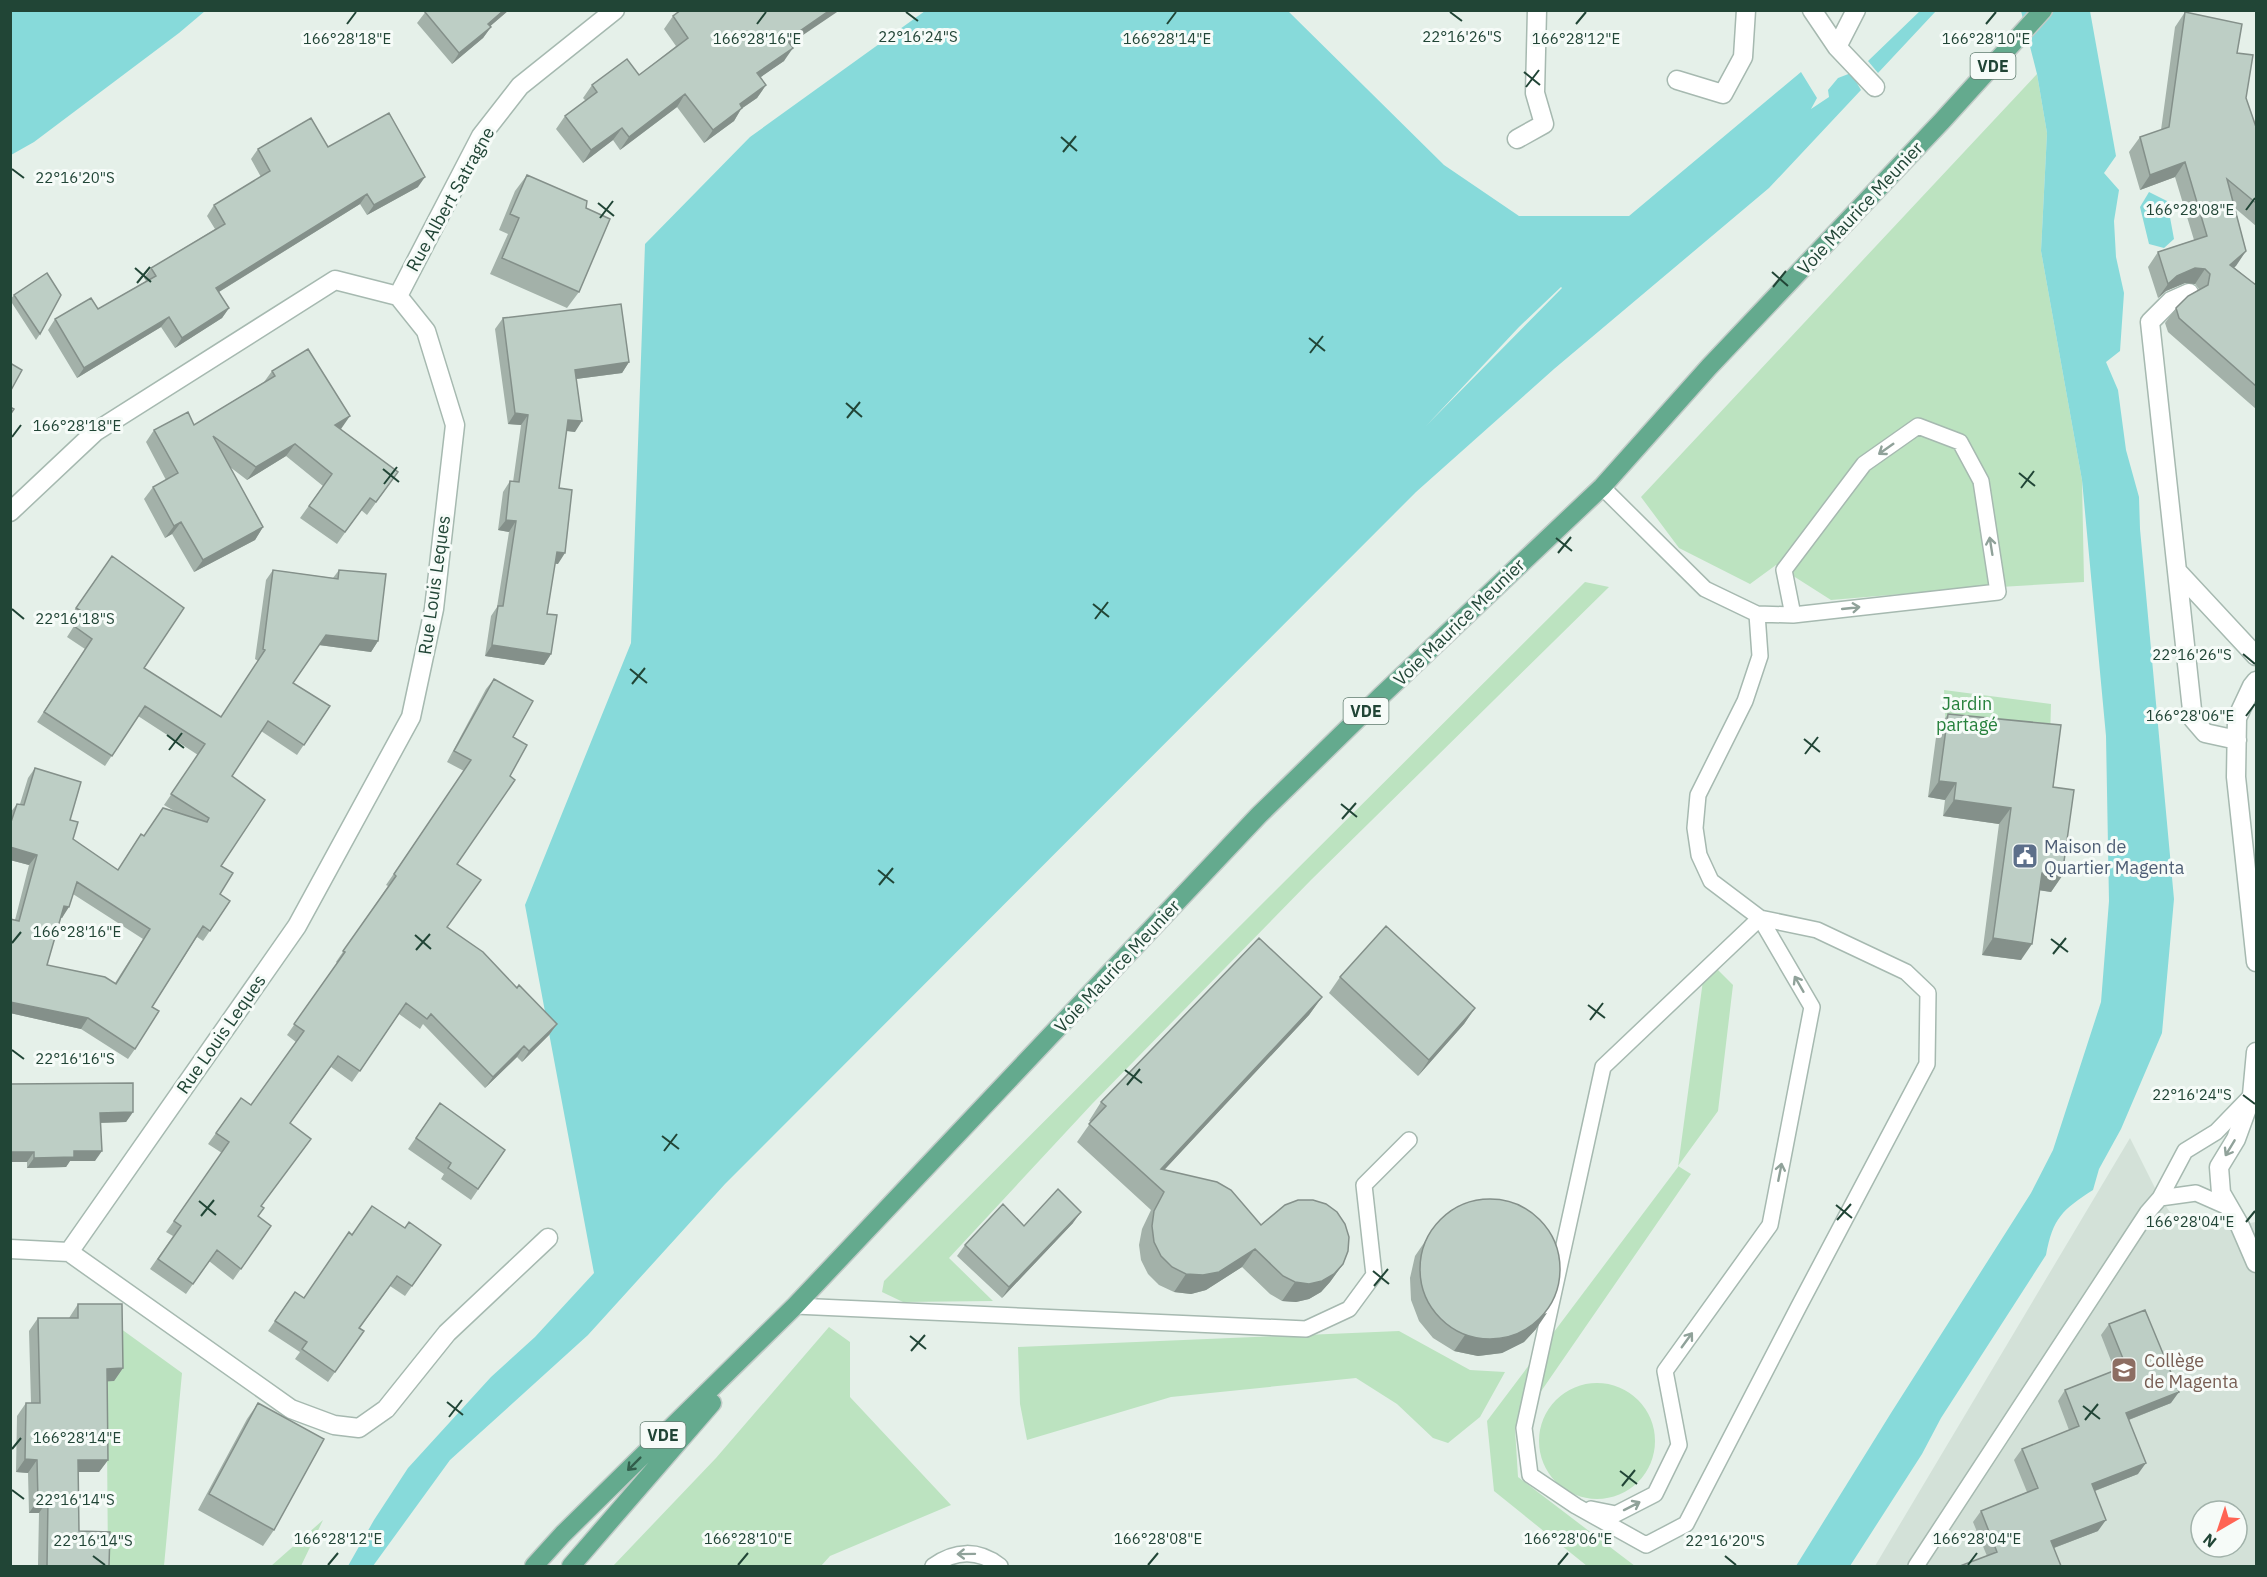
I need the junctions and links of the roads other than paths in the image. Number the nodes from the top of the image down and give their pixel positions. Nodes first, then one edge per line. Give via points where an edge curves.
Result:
1 (615, 10) edge
2 (1537, 10) edge
3 (1746, 10) edge
4 (1812, 10) edge
5 (1856, 10) edge
6 (2043, 10) edge
7 (1837, 47) junction
8 (1677, 80) dead end
9 (1875, 87) dead end
10 (1517, 140) dead end
11 (2189, 293) edge
12 (398, 296) junction
13 (1602, 487) junction
14 (10, 512) edge
15 (2177, 571) junction
16 (1757, 614) junction
17 (1793, 615) junction
18 (2256, 656) edge
19 (2256, 681) edge
20 (2237, 740) junction
21 (1760, 918) junction
22 (2256, 962) edge
23 (2256, 1052) edge
24 (2252, 1095) junction
25 (1408, 1140) dead end
26 (2160, 1198) junction
27 (2230, 1208) junction
28 (548, 1238) dead end
29 (10, 1249) edge
30 (69, 1252) junction
31 (2256, 1263) edge
32 (795, 1306) junction
33 (1576, 1506) junction
34 (534, 1566) edge
35 (571, 1566) edge
36 (933, 1566) edge
37 (1000, 1566) edge
38 (1916, 1566) edge

1 - 12 street, Rue Albert Satragne via 520,86 481,136
2 - 10 street via 1535,93 1544,124
3 - 8 street via 1743,57 1723,94
4 - 7 street
5 - 7 street
6 - 13 main road, Voie Maurice Meunier / VDE
7 - 9 street
11 - 15 street via 2171,301 2150,322
12 - 14 street via 335,280 95,432
12 - 30 street, Rue Louis Leques via 426,331 455,424 434,609 411,717 297,926
13 - 16 lane via 1705,589
13 - 32 main road, Voie Maurice Meunier / VDE via 1259,815
15 - 18 street
15 - 20 street via 2193,719 2205,733
16 - 17 lane
16 - 21 lane via 1760,656 1745,701 1698,795 1695,828 1699,855 1711,881
17 -> 17 lane via 1998,592 1981,481 1960,442 1918,426 1864,464 1784,570
19 - 20 street via 2237,718
20 - 22 street via 2236,777
21 - 33 lane via 1603,1067 1524,1428 1530,1475
33 -> 21 lane via 1616,1514 1655,1494 1679,1445 1665,1371 1770,1224 1812,1007
21 - 33 lane via 1817,930 1906,972 1929,993 1928,1064 1686,1524 1646,1545
23 - 24 street
24 - 26 lane via 2216,1132 2185,1151
24 -> 27 street via 2236,1139 2219,1167 2221,1193
25 - 32 lane via 1364,1185 1374,1275 1349,1310 1306,1329
26 - 27 lane via 2196,1192
26 - 38 lane
27 - 31 street
28 - 30 street via 447,1333 386,1408 359,1428 334,1425 291,1409
29 - 30 street
32 -> 34 main road, Voie Maurice Meunier / VDE
32 - 35 main road, Voie Maurice Meunier / VDE
37 -> 36 lane via 975,1553 945,1557

